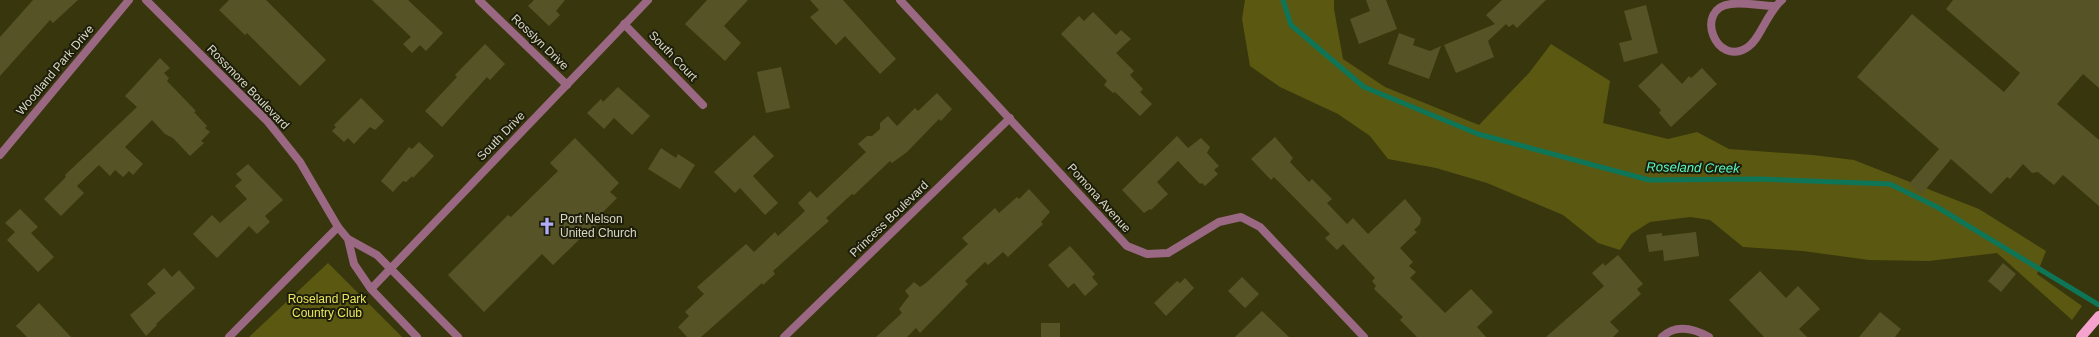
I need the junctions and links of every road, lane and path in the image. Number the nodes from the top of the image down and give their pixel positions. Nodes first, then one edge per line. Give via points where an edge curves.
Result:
1 (129, 0) edge
2 (146, 0) edge
3 (479, 0) edge
4 (648, 0) edge
5 (900, 0) edge
6 (1782, 0) edge
7 (1774, 6) junction
8 (624, 24) junction
9 (567, 85) junction
10 (703, 105) dead end
11 (1010, 118) junction
12 (0, 155) edge
13 (338, 227) junction
14 (348, 239) junction
15 (390, 270) junction
16 (371, 290) junction
17 (2099, 316) edge
18 (229, 337) edge
19 (417, 337) edge
20 (458, 337) edge
21 (784, 337) edge
22 (1364, 337) edge
23 (1662, 337) edge
24 (1709, 337) edge
25 (2081, 337) edge

1 - 12 street, Woodland Park Drive
2 - 13 street, Rossmore Boulevard via 268,122 300,162
3 - 9 street, Rosslyn Drive
4 - 8 street, South Drive
5 - 11 street, Pomona Avenue
6 - 7 street
7 - 7 street via 1754,41 1741,50 1726,49 1714,39 1711,24 1717,10 1724,6
8 - 9 street, South Drive
8 - 10 street, South Court
9 - 15 street, South Drive
11 - 21 street, Princess Boulevard
11 - 22 street, Pomona Avenue via 1127,246 1147,254 1168,253 1219,222 1241,217 1260,227
13 - 14 street, Rossmore Boulevard
13 - 18 street
14 - 15 street, Rossmore Boulevard via 377,255
14 - 16 street, Rossmore Boulevard via 354,264
15 - 16 street, South Drive
15 - 20 street, Rossmore Boulevard
16 - 19 street, Rossmore Boulevard
17 - 25 main road
23 - 24 street via 1668,331 1687,327

